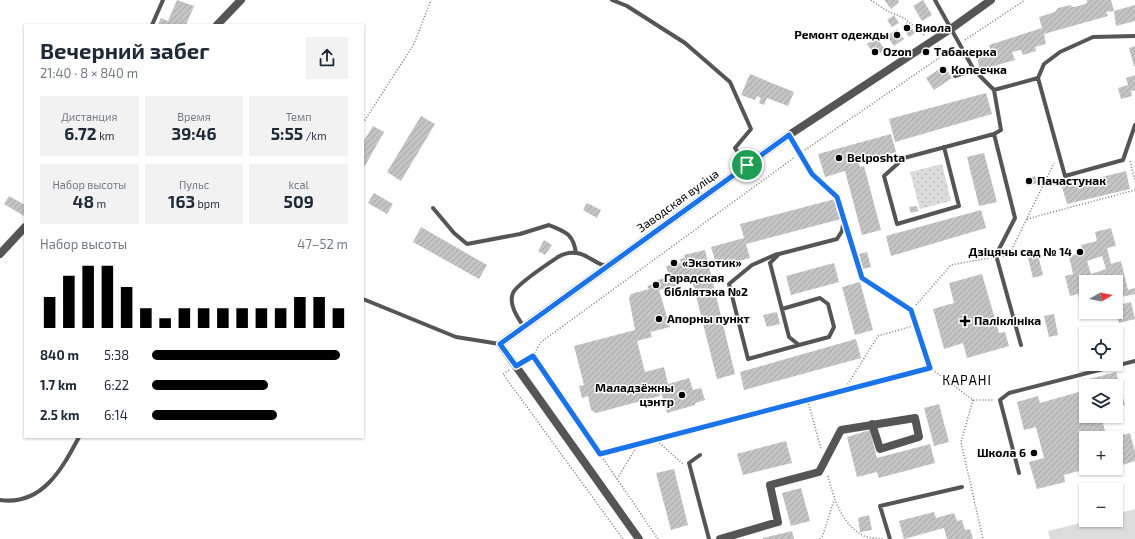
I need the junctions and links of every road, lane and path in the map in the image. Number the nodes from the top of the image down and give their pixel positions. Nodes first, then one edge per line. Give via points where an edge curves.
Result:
1 (163, 0) edge
2 (241, 0) edge
3 (431, 0) edge
4 (612, 0) edge
5 (871, 0) edge
6 (935, 0) edge
7 (992, 0) edge
8 (1025, 0) edge
9 (152, 24) edge
10 (218, 24) edge
11 (952, 28) junction
12 (1135, 36) edge
13 (932, 42) junction
14 (960, 44) junction
15 (947, 52) junction
16 (974, 70) junction
17 (955, 76) dead end
18 (1038, 78) junction
19 (994, 90) junction
20 (364, 121) edge
21 (1135, 125) edge
22 (994, 134) junction
23 (789, 135) junction
24 (944, 147) junction
25 (1126, 149) junction
26 (800, 154) junction
27 (1059, 154) junction
28 (747, 165) junction
29 (1135, 181) edge
30 (1135, 190) edge
31 (433, 208) dead end
32 (844, 218) junction
33 (1027, 219) junction
34 (24, 228) edge
35 (576, 252) junction
36 (0, 254) edge
37 (779, 254) junction
38 (996, 257) junction
39 (608, 266) junction
40 (364, 299) edge
41 (782, 308) junction
42 (911, 310) junction
43 (916, 325) junction
44 (524, 327) junction
45 (500, 344) junction
46 (1021, 344) dead end
47 (799, 345) junction
48 (533, 356) junction
49 (1135, 361) edge
50 (516, 366) junction
51 (930, 368) junction
52 (846, 388) junction
53 (807, 398) junction
54 (973, 400) junction
55 (1000, 400) junction
56 (872, 424) junction
57 (78, 438) edge
58 (655, 439) junction
59 (639, 443) junction
60 (600, 454) junction
61 (700, 455) dead end
62 (824, 462) junction
63 (690, 468) junction
64 (1019, 473) dead end
65 (617, 479) junction
66 (962, 487) dead end
67 (0, 500) edge
68 (834, 500) junction
69 (623, 539) edge
70 (639, 539) edge
71 (658, 539) edge
72 (709, 539) edge
73 (720, 539) edge
74 (820, 539) edge
75 (884, 539) edge
76 (890, 539) edge
77 (983, 539) edge

1 - 9 lane
2 - 10 street
3 - 20 path via 414,44
4 - 28 lane via 627,6 685,43 730,82 751,129 735,148
5 - 13 path via 904,18
6 - 11 lane
7 - 11 street, Заводская вуліца
8 - 14 path
11 - 13 street, Заводская вуліца
11 - 14 lane
12 - 18 lane via 1093,37 1060,52 1044,64
13 - 15 path
13 - 23 street, Заводская вуліца
14 - 15 path
14 - 16 lane
15 - 26 path
16 - 17 lane
16 - 19 lane
18 - 19 lane
18 - 27 lane
19 - 22 lane via 1001,130
21 - 25 lane
22 - 24 lane
22 - 38 lane via 1015,218
23 - 26 lane
23 - 28 street, Заводская вуліца
24 - 24 lane via 904,158 884,176 897,224 959,206
25 - 27 lane via 1122,160 1065,176
25 - 29 path
26 - 32 lane via 812,174 837,197
26 - 48 path via 541,342
27 - 33 path
28 - 39 street, Заводская вуліца
30 - 33 path
31 - 35 lane via 467,244 520,234 549,225 569,234 574,241
32 - 37 lane via 842,231 837,239
32 - 42 lane via 862,278
33 - 38 path via 1009,255
34 - 36 street
35 - 39 lane via 598,264
35 - 44 lane via 559,257 512,293 514,312
37 - 41 lane via 770,263
37 - 47 lane via 752,265 729,284 748,359
38 - 42 path via 951,265
38 - 46 lane
39 - 44 street, Заводская вуліца
40 - 45 lane via 456,336
41 - 47 lane via 789,337
41 - 47 lane via 820,298 828,304 834,327 829,337
42 - 43 path
43 - 51 path
43 - 52 path via 878,336
44 - 45 street, Заводская вуліца
45 - 50 street
48 - 50 path
48 - 60 path
49 - 55 lane via 1009,393
50 - 69 path via 503,374
50 - 70 street
51 - 52 path
51 - 54 path
52 - 53 path
53 - 58 path
53 - 62 path
54 - 55 path
54 - 77 path via 961,442
55 - 64 lane
56 - 56 street via 880,449 919,437 915,418
56 - 62 street via 841,430
57 - 67 lane via 62,468 46,487 27,498
58 - 59 path
58 - 63 path via 680,463
59 - 60 path
59 - 65 path
60 - 65 path
61 - 63 lane via 689,463
62 - 68 path
62 - 73 street via 819,472 770,485 778,522
63 - 72 lane
65 - 71 path
66 - 76 lane via 880,506
68 - 74 path
68 - 75 path via 848,524 865,536

